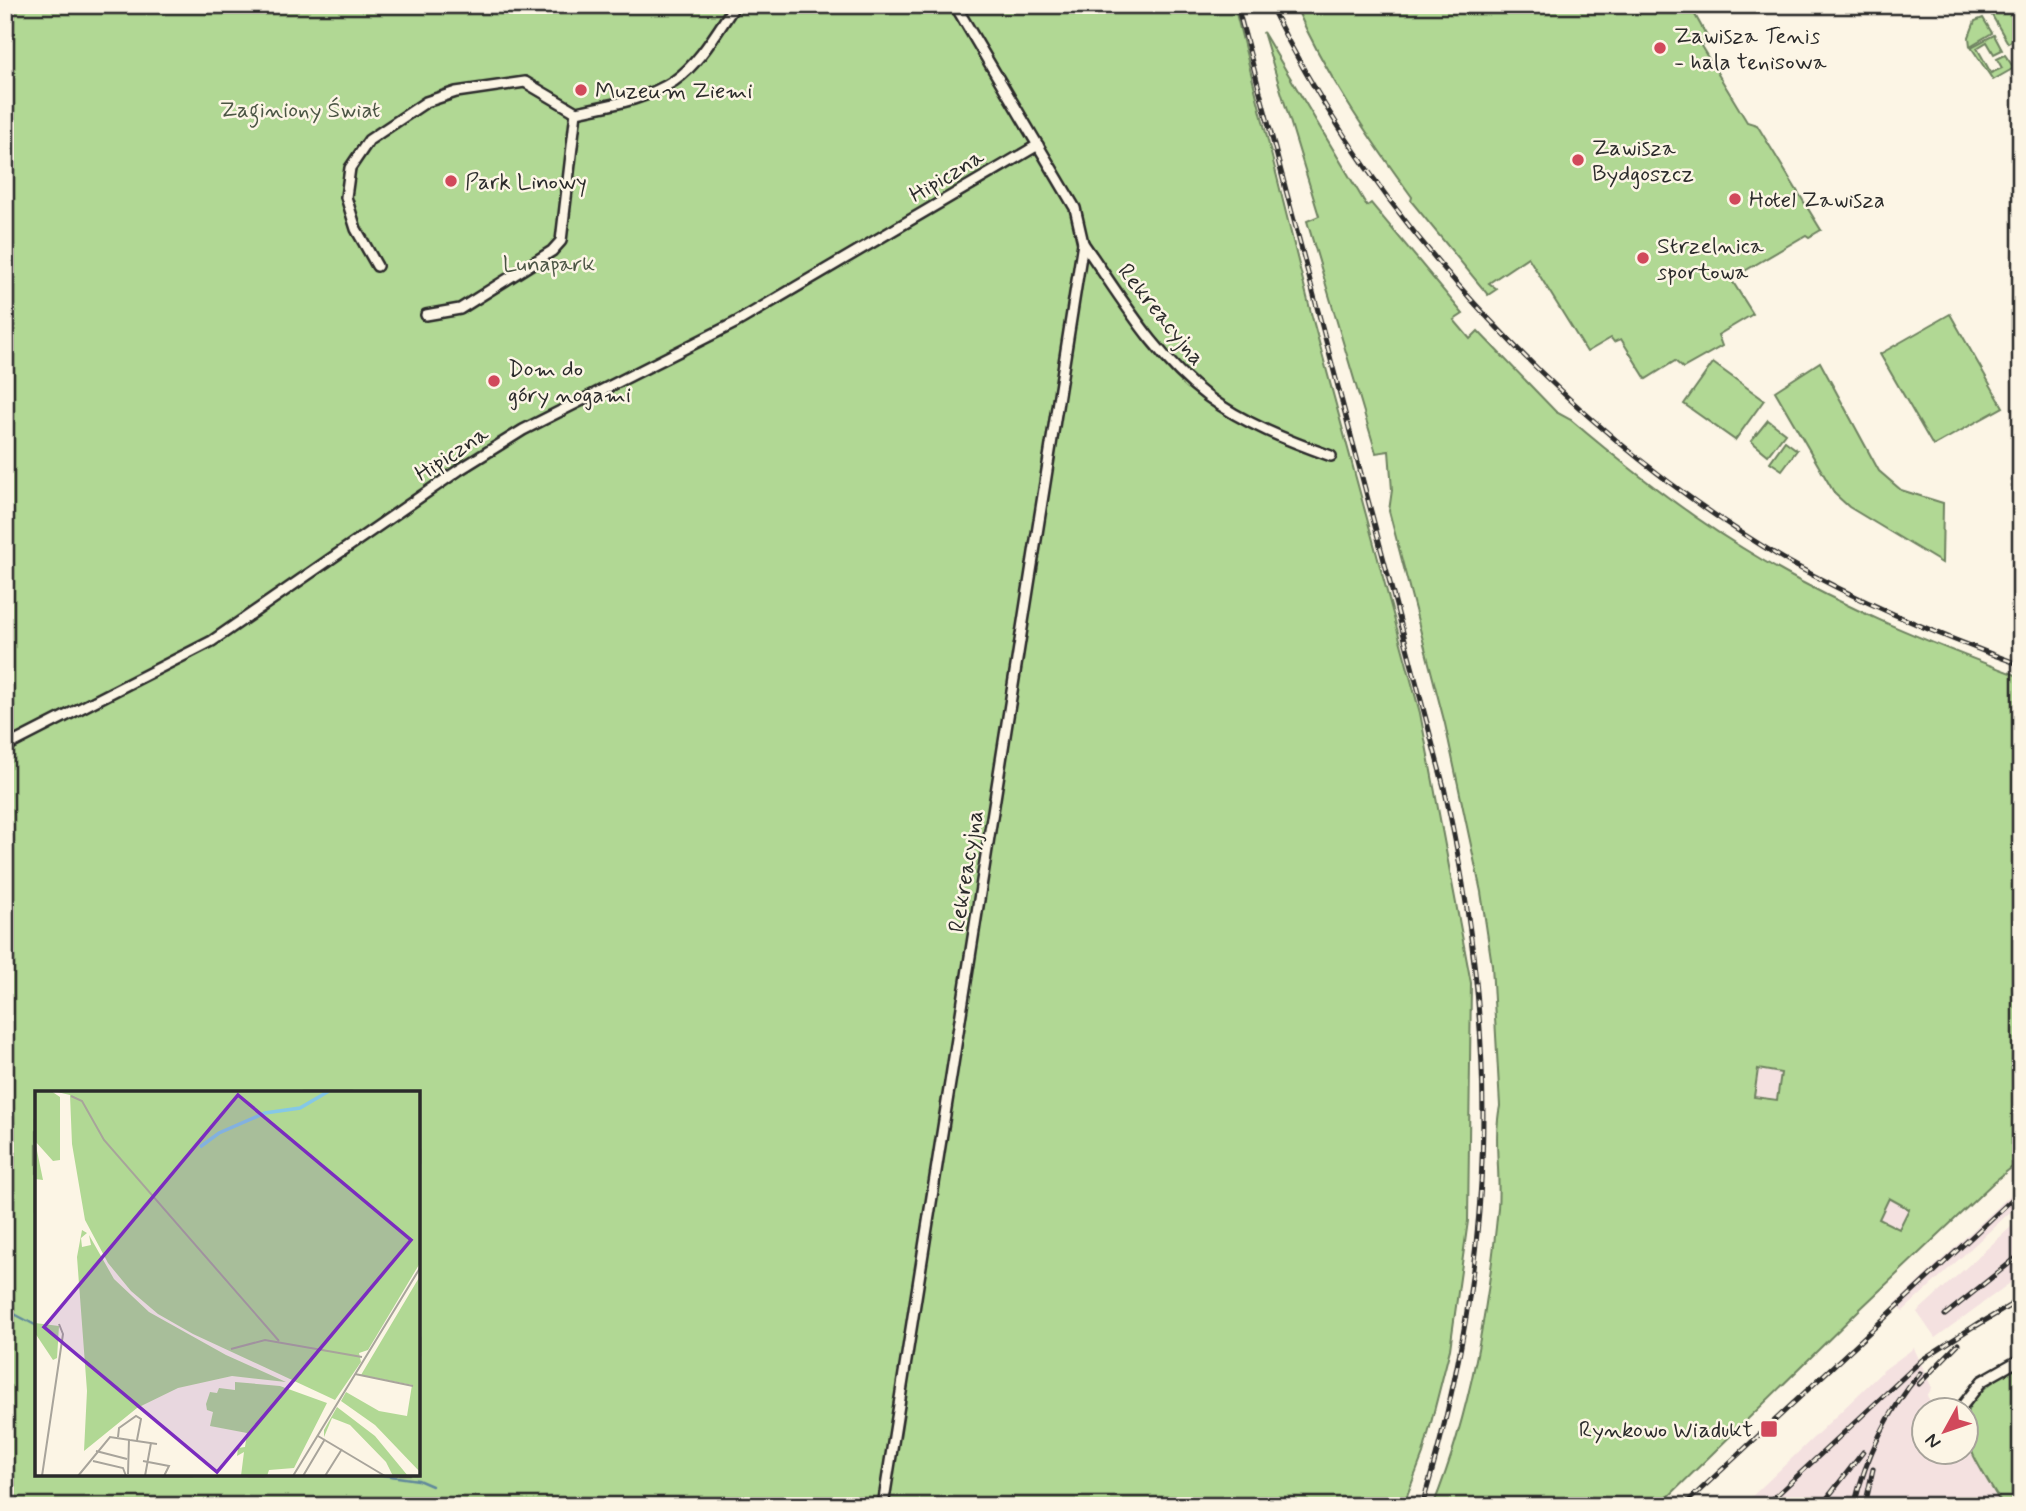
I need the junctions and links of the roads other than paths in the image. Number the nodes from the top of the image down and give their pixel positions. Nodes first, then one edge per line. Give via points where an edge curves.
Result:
1 (734, 5) edge
2 (955, 5) edge
3 (576, 112) junction
4 (1038, 145) junction
5 (1083, 243) junction
6 (377, 266) dead end
7 (426, 315) dead end
8 (1331, 456) dead end
9 (5, 747) edge
10 (2021, 1359) edge
11 (1970, 1396) edge
12 (883, 1506) edge

1 - 3 street via 675,80 625,101
2 - 4 street, Rekreacyjna
3 - 6 street via 525,82 456,92 426,102 369,140 350,168 346,197 356,229
3 - 7 street via 561,241 460,309
4 - 5 street, Rekreacyjna via 1075,208
4 - 9 street, Hipiczna via 735,323 513,437 450,475 212,641
5 - 8 street, Rekreacyjna via 1137,320 1207,396 1261,428
5 - 12 street, Rekreacyjna
10 - 11 street via 1982,1381

